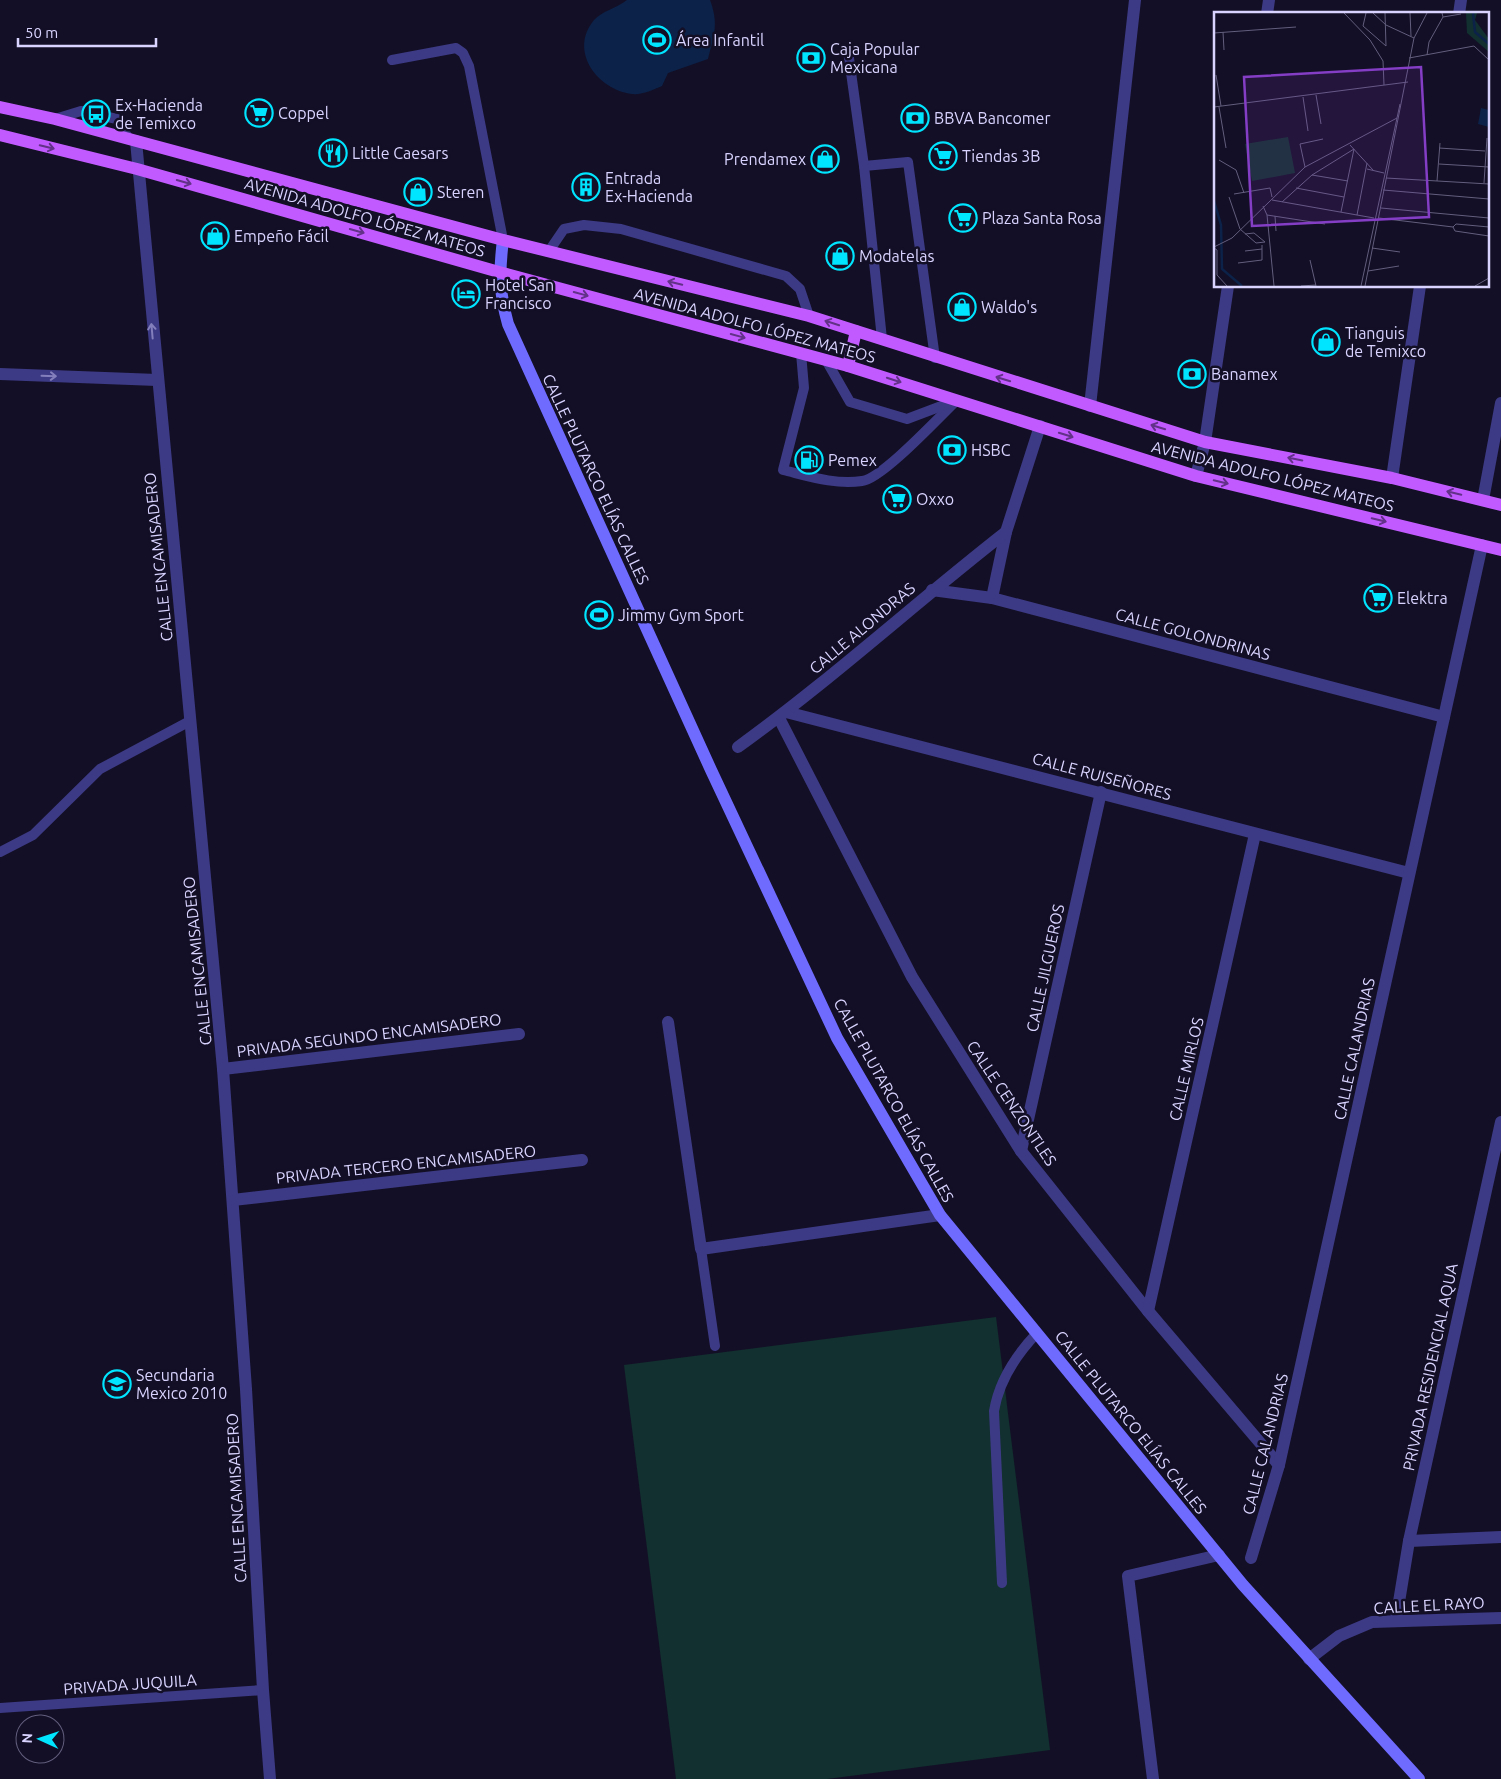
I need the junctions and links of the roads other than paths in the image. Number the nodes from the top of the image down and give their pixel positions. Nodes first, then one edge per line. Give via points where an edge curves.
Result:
1 (1135, 0) edge
2 (848, 51) dead end
3 (392, 60) dead end
4 (0, 106) edge
5 (0, 135) edge
6 (133, 140) junction
7 (864, 166) junction
8 (137, 169) junction
9 (504, 240) junction
10 (549, 251) junction
11 (499, 272) junction
12 (1228, 288) edge
13 (1420, 288) edge
14 (809, 316) junction
15 (856, 331) junction
16 (882, 340) junction
17 (801, 353) junction
18 (935, 358) junction
19 (826, 360) junction
20 (848, 366) junction
21 (0, 374) edge
22 (157, 380) junction
23 (957, 400) junction
24 (1501, 402) edge
25 (1090, 406) junction
26 (1040, 426) junction
27 (1205, 442) junction
28 (1196, 476) junction
29 (1392, 478) junction
30 (1483, 500) junction
31 (1501, 505) edge
32 (1006, 532) junction
33 (1482, 545) junction
34 (1501, 550) edge
35 (932, 590) junction
36 (992, 598) junction
37 (783, 715) junction
38 (1444, 717) junction
39 (190, 720) junction
40 (738, 748) dead end
41 (1100, 792) junction
42 (1255, 834) junction
43 (0, 852) edge
44 (1409, 873) junction
45 (668, 1022) dead end
46 (519, 1034) dead end
47 (223, 1069) junction
48 (1501, 1122) edge
49 (1022, 1152) junction
50 (582, 1160) dead end
51 (233, 1200) junction
52 (940, 1215) junction
53 (701, 1249) junction
54 (1148, 1311) junction
55 (1037, 1333) junction
56 (715, 1346) dead end
57 (1279, 1465) junction
58 (1501, 1537) edge
59 (1408, 1541) junction
60 (1219, 1555) junction
61 (1251, 1558) dead end
62 (1002, 1583) dead end
63 (1501, 1618) edge
64 (1396, 1620) junction
65 (1309, 1659) junction
66 (263, 1690) junction
67 (0, 1708) edge
68 (270, 1779) edge
69 (1153, 1779) edge
70 (1419, 1779) edge

1 - 25 street
2 - 7 lane
3 - 9 lane via 456,48 463,53
4 - 6 main road, AVENIDA ADOLFO LÓPEZ MATEOS
5 -> 8 main road, AVENIDA ADOLFO LÓPEZ MATEOS
6 - 8 street, CALLE ENCAMISADERO
6 - 9 main road, AVENIDA ADOLFO LÓPEZ MATEOS
7 - 16 lane
7 - 18 lane via 908,162
8 -> 11 main road, AVENIDA ADOLFO LÓPEZ MATEOS
22 -> 8 street, CALLE ENCAMISADERO
9 - 10 main road, AVENIDA ADOLFO LÓPEZ MATEOS
9 - 11 street, CALLE PLUTARCO ELÍAS CALLES
14 -> 10 main road, AVENIDA ADOLFO LÓPEZ MATEOS
10 - 14 lane via 564,229 584,226 621,229 786,276 800,289
11 -> 17 main road, AVENIDA ADOLFO LÓPEZ MATEOS
11 - 52 street, CALLE PLUTARCO ELÍAS CALLES via 500,296 508,324 711,770 837,1038
12 - 27 street
13 - 29 street
15 -> 14 main road, AVENIDA ADOLFO LÓPEZ MATEOS
15 - 16 main road, AVENIDA ADOLFO LÓPEZ MATEOS
15 - 20 main road
16 - 18 main road, AVENIDA ADOLFO LÓPEZ MATEOS
17 - 19 main road, AVENIDA ADOLFO LÓPEZ MATEOS
17 - 23 lane via 804,388 783,470 833,481 864,481 885,469
25 -> 18 main road, AVENIDA ADOLFO LÓPEZ MATEOS
19 - 20 main road, AVENIDA ADOLFO LÓPEZ MATEOS
19 - 23 lane via 850,402 907,419
20 -> 23 main road, AVENIDA ADOLFO LÓPEZ MATEOS
21 -> 22 street
22 - 39 street, CALLE ENCAMISADERO
23 - 26 main road, AVENIDA ADOLFO LÓPEZ MATEOS
24 - 30 street
27 -> 25 main road, AVENIDA ADOLFO LÓPEZ MATEOS
26 -> 28 main road, AVENIDA ADOLFO LÓPEZ MATEOS
26 - 32 street
27 - 28 street
29 -> 27 main road, AVENIDA ADOLFO LÓPEZ MATEOS
28 -> 33 main road, AVENIDA ADOLFO LÓPEZ MATEOS
30 -> 29 main road, AVENIDA ADOLFO LÓPEZ MATEOS
30 - 31 main road, AVENIDA ADOLFO LÓPEZ MATEOS
32 - 35 street, CALLE ALONDRAS
32 - 36 street
33 - 34 main road, AVENIDA ADOLFO LÓPEZ MATEOS
33 - 38 street, CALLE CALANDRIAS
35 - 36 street, CALLE GOLONDRINAS
35 - 37 street, CALLE ALONDRAS
36 - 38 street, CALLE GOLONDRINAS
37 - 40 street, CALLE ALONDRAS
37 - 41 street, CALLE RUISEÑORES
37 - 49 street, CALLE CENZONTLES via 912,977
38 - 44 street, CALLE CALANDRIAS
39 - 43 lane via 100,769 33,835
39 - 47 street, CALLE ENCAMISADERO
41 - 42 street, CALLE RUISEÑORES
41 - 49 street, CALLE JILGUEROS
42 - 44 street, CALLE RUISEÑORES
42 - 54 street, CALLE MIRLOS
44 - 57 street, CALLE CALANDRIAS
45 - 53 street
46 - 47 street, PRIVADA SEGUNDO ENCAMISADERO
47 - 51 street, CALLE ENCAMISADERO
48 - 59 street, PRIVADA RESIDENCIAL AQUA
49 - 54 street, CALLE CENZONTLES
50 - 51 street, PRIVADA TERCERO ENCAMISADERO
51 - 66 street, CALLE ENCAMISADERO
52 - 53 street
52 - 55 street, CALLE PLUTARCO ELÍAS CALLES
53 - 56 lane
54 - 57 street, CALLE CENZONTLES
55 - 60 street, CALLE PLUTARCO ELÍAS CALLES
55 - 62 lane via 1020,1351 996,1395
57 - 61 street, CALLE CALANDRIAS
58 - 59 street
59 - 64 street, PRIVADA RESIDENCIAL AQUA
60 - 65 street, CALLE PLUTARCO ELÍAS CALLES
60 - 69 street via 1128,1576
63 - 64 street, CALLE EL RAYO
64 - 65 street, CALLE EL RAYO via 1372,1622 1355,1628
65 - 70 street, CALLE PLUTARCO ELÍAS CALLES
66 - 67 lane, PRIVADA JUQUILA
66 - 68 street, CALLE ENCAMISADERO

